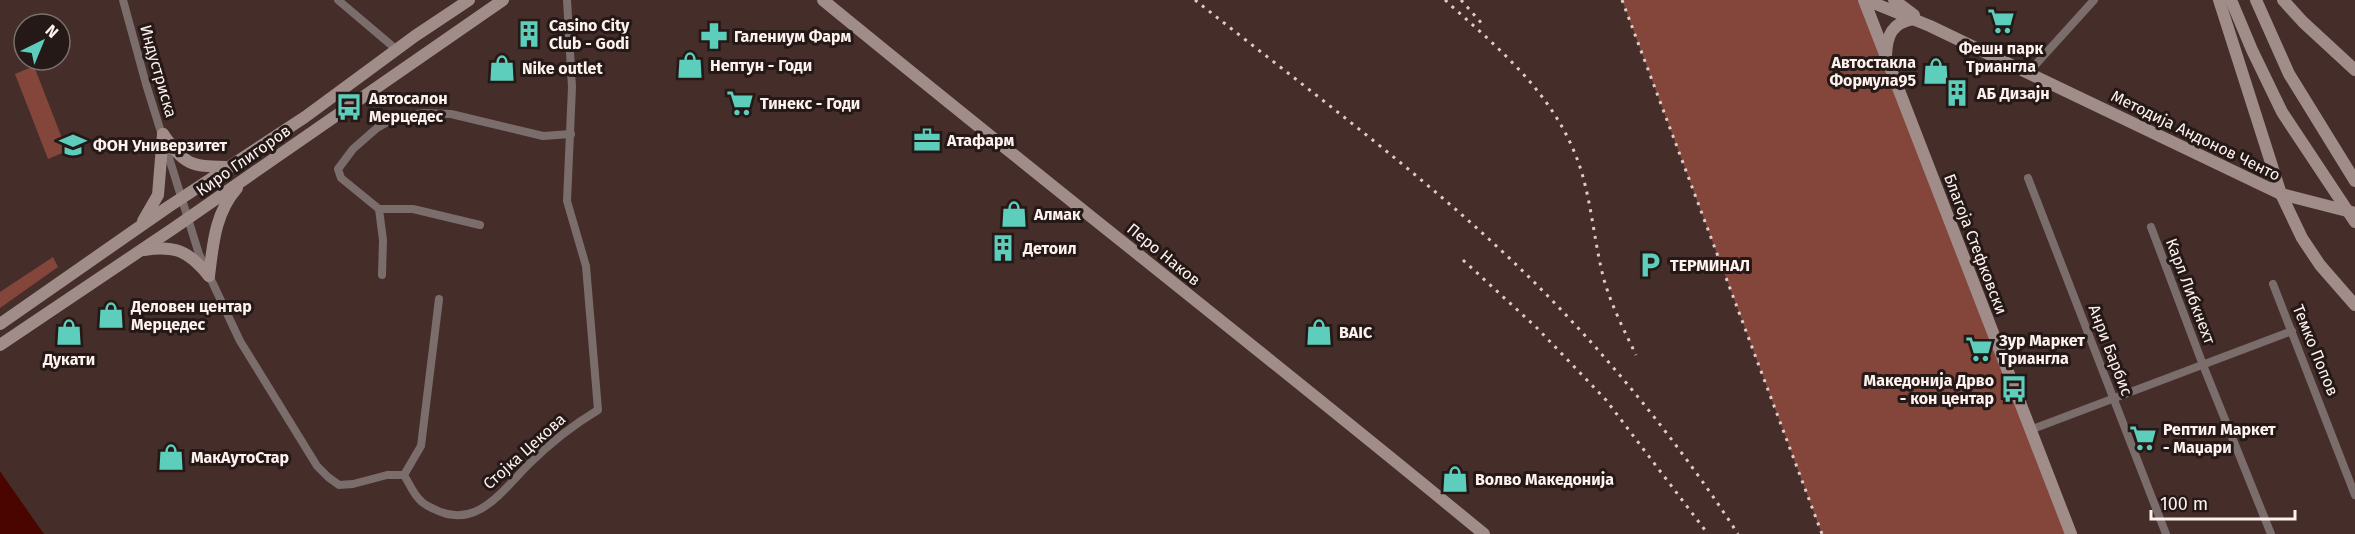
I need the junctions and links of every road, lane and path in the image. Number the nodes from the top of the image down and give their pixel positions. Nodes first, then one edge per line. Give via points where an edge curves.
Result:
1 (123, 0) edge
2 (338, 0) edge
3 (470, 0) edge
4 (503, 0) edge
5 (823, 0) edge
6 (1865, 0) edge
7 (1894, 0) edge
8 (2094, 0) edge
9 (2219, 0) edge
10 (2231, 0) edge
11 (2256, 0) edge
12 (2283, 0) edge
13 (566, 1) edge
14 (1913, 19) junction
15 (1930, 26) junction
16 (397, 50) junction
17 (1886, 59) junction
18 (2355, 70) edge
19 (2028, 73) junction
20 (163, 134) junction
21 (572, 134) junction
22 (231, 167) junction
23 (249, 174) junction
24 (2028, 178) dead end
25 (2355, 181) edge
26 (2281, 194) junction
27 (182, 198) junction
28 (379, 209) junction
29 (2355, 213) edge
30 (188, 218) junction
31 (2355, 222) edge
32 (480, 225) dead end
33 (2151, 227) dead end
34 (132, 234) junction
35 (140, 251) junction
36 (382, 275) dead end
37 (209, 276) junction
38 (2273, 284) dead end
39 (439, 299) dead end
40 (2355, 305) edge
41 (0, 324) edge
42 (2292, 331) junction
43 (0, 345) edge
44 (2203, 365) junction
45 (2114, 399) junction
46 (2030, 430) junction
47 (404, 475) junction
48 (2355, 495) edge
49 (1484, 534) edge
50 (2071, 534) edge
51 (2166, 534) edge
52 (2271, 534) edge

1 - 20 street, Индустриска
2 - 16 street
3 - 16 street, Киро Глигоров
4 - 23 street, Киро Глигоров
5 - 49 street, Перо Наков
6 - 14 street, Методија Андонов Ченто
6 - 17 street, Благоја Стефковски
7 - 15 street, Методија Андонов Ченто
8 - 19 street
9 - 26 street
10 - 31 street via 2282,112
11 - 25 street via 2289,74
12 - 18 street
13 - 21 street, Стојка Цекова
14 - 15 street, Методија Андонов Ченто
14 - 17 street via 1890,32
15 - 19 street, Методија Андонов Ченто
16 - 22 street, Киро Глигоров
17 - 46 street, Благоја Стефковски
19 - 26 street, Методија Андонов Ченто
20 - 22 street via 174,150 195,166
20 - 27 street, Индустриска
20 - 34 street via 158,195
21 - 28 street via 543,136 452,114 398,116 361,142 338,169 341,178
21 - 47 street, Стојка Цекова via 567,201 586,266 598,410 564,433 482,509 463,516 446,515 421,502
22 - 27 street, Киро Глигоров
23 - 30 street, Киро Глигоров
23 - 37 street via 224,205 214,235
24 - 45 street, Анри Барбис
26 - 29 street, Методија Андонов Ченто
26 - 40 street via 2302,238
27 - 30 street, Индустриска
27 - 34 street, Киро Глигоров
28 - 32 street via 413,209
28 - 36 street
30 - 35 street, Киро Глигоров
30 - 37 street
33 - 44 street, Карл Либкнехт
34 - 41 street, Киро Глигоров
35 - 37 street via 172,248 188,255
35 - 43 street, Киро Глигоров
37 - 47 street via 262,380 317,466 339,485
38 - 42 street, Темко Попов
39 - 47 street via 421,446
42 - 44 street, Карл Либкнехт
42 - 48 street, Темко Попов
44 - 45 street, Карл Либкнехт
44 - 52 street, Карл Либкнехт
45 - 46 street, Карл Либкнехт
45 - 51 street, Анри Барбис
46 - 50 street, Благоја Стефковски

